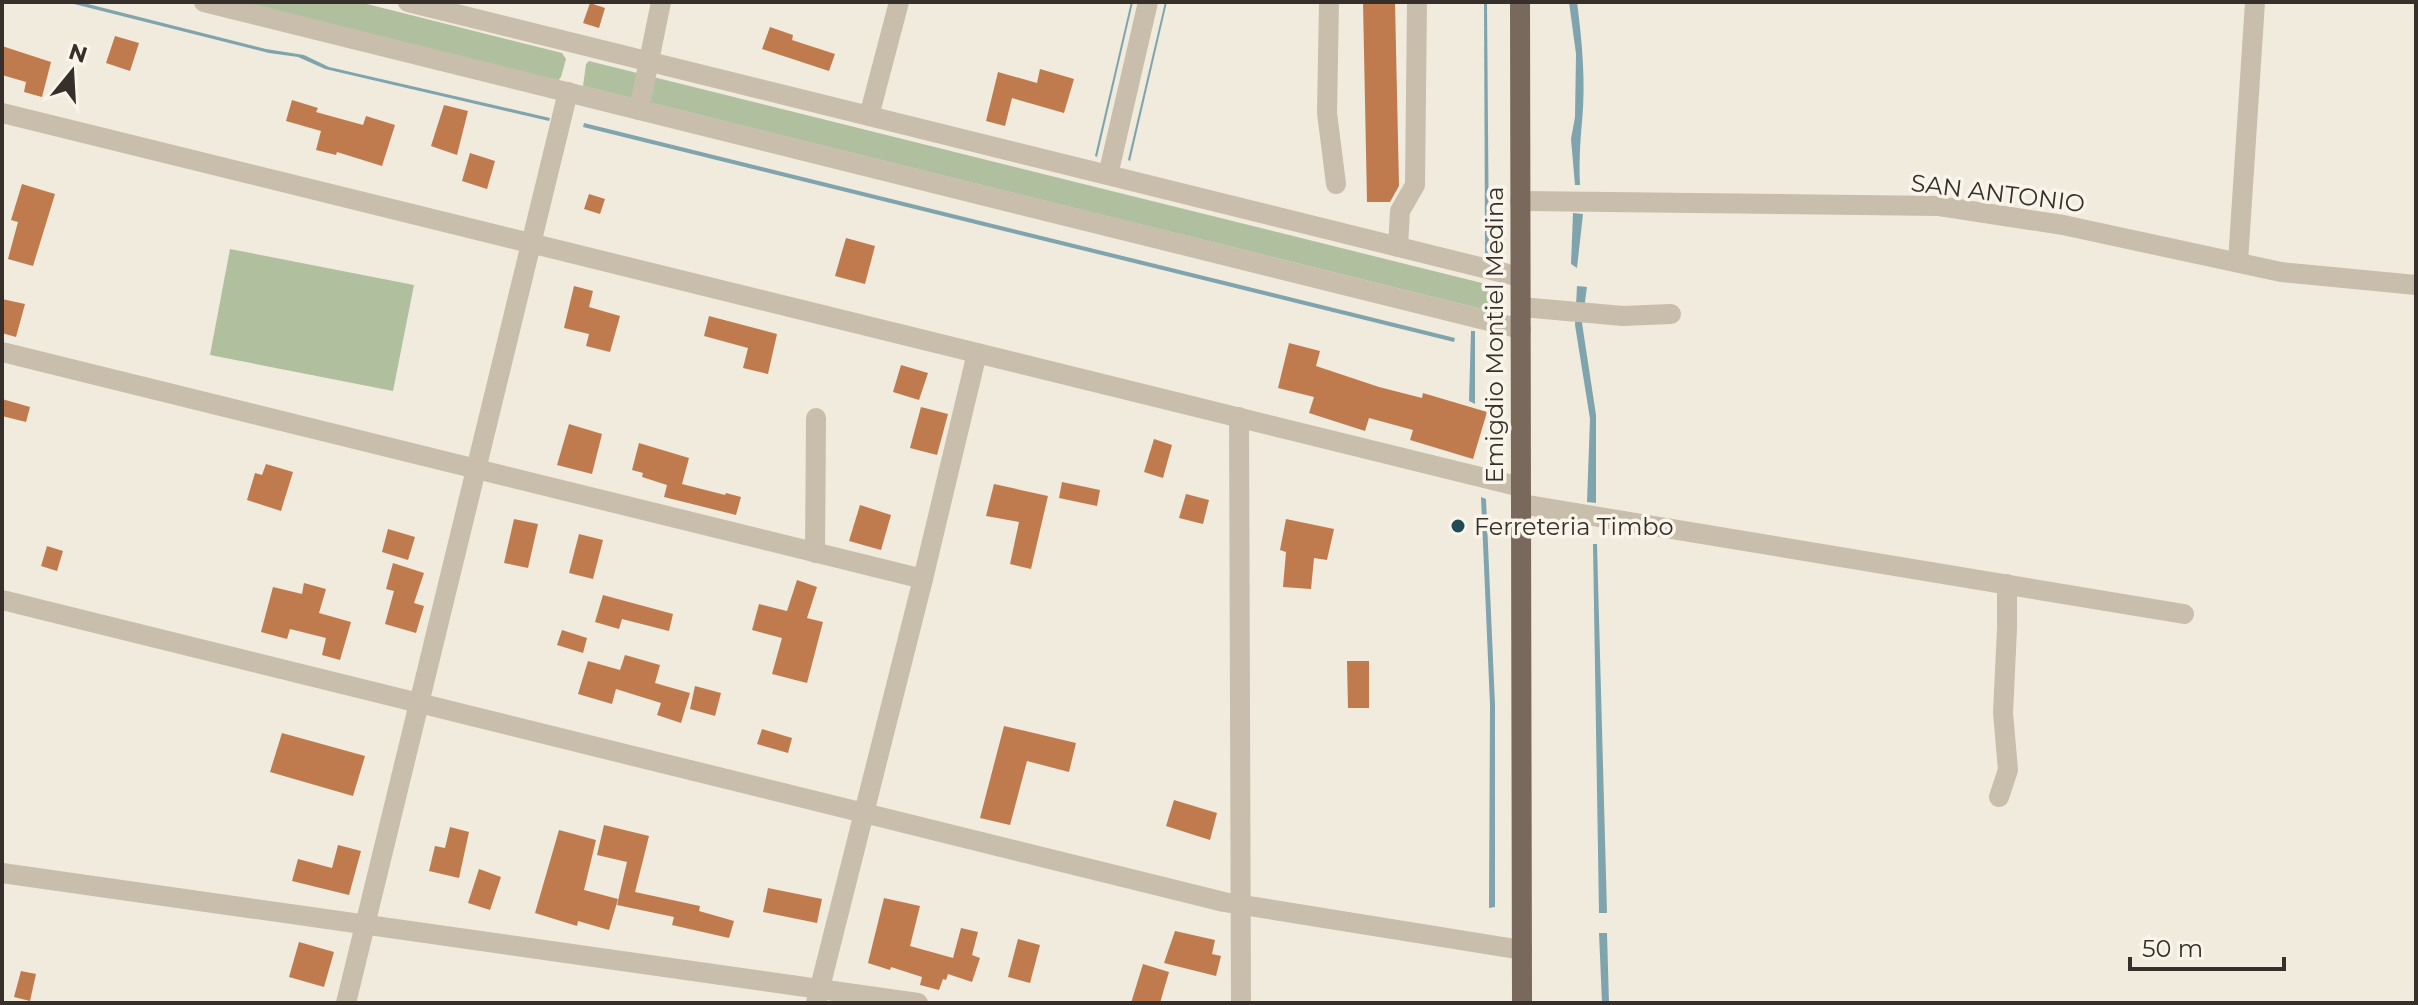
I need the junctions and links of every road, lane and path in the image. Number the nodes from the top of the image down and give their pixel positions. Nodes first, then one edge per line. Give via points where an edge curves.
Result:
1 (204, 2) edge
2 (409, 2) edge
3 (661, 2) edge
4 (899, 2) edge
5 (1148, 2) edge
6 (1329, 2) edge
7 (1417, 2) edge
8 (1520, 2) edge
9 (2255, 2) edge
10 (647, 62) junction
11 (568, 92) junction
12 (639, 110) junction
13 (2, 113) edge
14 (869, 116) junction
15 (1108, 175) junction
16 (1336, 184) dead end
17 (1520, 201) junction
18 (531, 243) junction
19 (1398, 247) junction
20 (2238, 262) junction
21 (1520, 277) junction
22 (2416, 285) edge
23 (1521, 307) junction
24 (1671, 314) dead end
25 (1521, 329) junction
26 (2, 352) edge
27 (977, 353) junction
28 (1239, 417) junction
29 (816, 418) dead end
30 (476, 469) junction
31 (1521, 496) junction
32 (815, 553) junction
33 (923, 579) junction
34 (2007, 584) junction
35 (2, 600) edge
36 (2184, 614) dead end
37 (419, 703) junction
38 (1999, 797) dead end
39 (863, 813) junction
40 (2, 873) edge
41 (1240, 905) junction
42 (365, 924) junction
43 (1522, 950) junction
44 (818, 996) edge
45 (346, 1003) edge
46 (918, 1003) edge
47 (1241, 1003) edge
48 (1522, 1003) edge

1 - 11 street
2 - 10 street
3 - 10 street
4 - 14 street
5 - 15 street
6 - 16 street via 1327,113
7 - 19 street via 1415,185 1400,211
8 - 17 main road, Emigdio Montiel Medina
9 - 20 street
10 - 12 street
10 - 14 street
11 - 12 street
11 - 18 street
12 - 25 street
13 - 18 street
14 - 15 street
15 - 19 street
17 - 20 street, SAN ANTONIO via 1939,206 2063,225
17 - 21 main road, Emigdio Montiel Medina
18 - 27 street
18 - 30 street
19 - 21 street
20 - 22 street, SAN ANTONIO via 2281,272
21 - 23 main road, Emigdio Montiel Medina
23 - 24 street via 1623,316
23 - 25 main road, Emigdio Montiel Medina
25 - 31 main road, Emigdio Montiel Medina
26 - 30 street
27 - 28 street
27 - 33 street
28 - 31 street
28 - 41 street
29 - 32 street
30 - 32 street
30 - 37 street
31 - 34 street
31 - 43 main road, Emigdio Montiel Medina
32 - 33 street
33 - 39 street
34 - 36 street
34 - 38 street via 2003,713 2008,770
35 - 37 street
37 - 39 street
37 - 42 street
39 - 41 street
39 - 44 street
40 - 42 street
41 - 43 street
41 - 47 street
42 - 44 street
42 - 45 street
43 - 48 main road, Emigdio Montiel Medina
44 - 46 street

